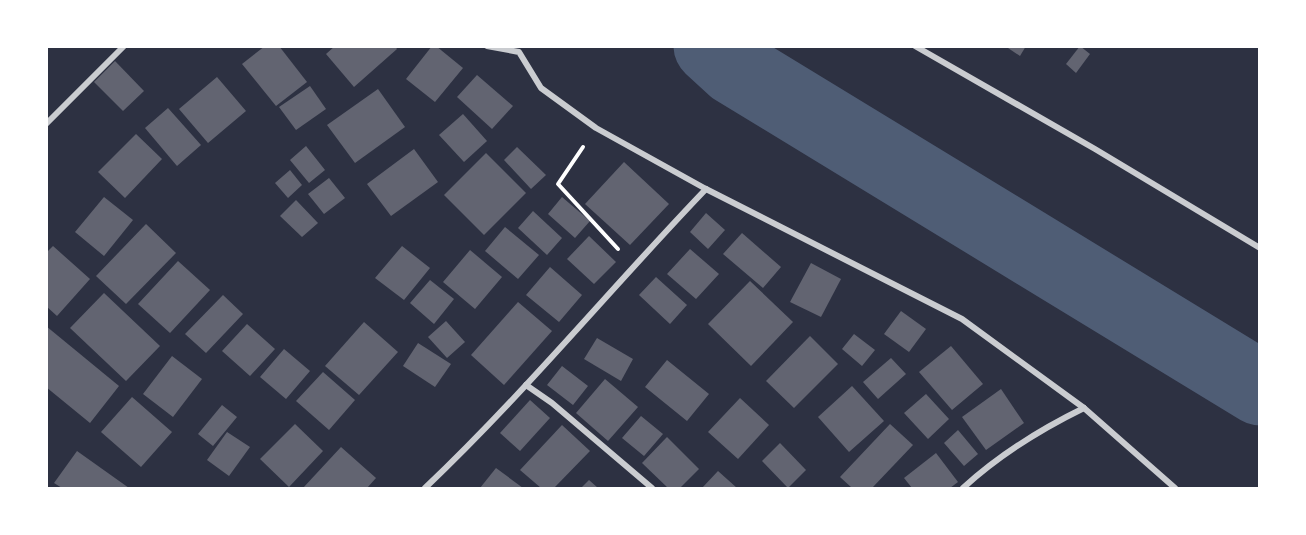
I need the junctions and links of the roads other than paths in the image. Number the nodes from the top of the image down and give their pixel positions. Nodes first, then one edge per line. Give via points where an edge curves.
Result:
1 (124, 46) edge
2 (487, 46) edge
3 (915, 46) edge
4 (519, 49) edge
5 (46, 124) edge
6 (706, 189) junction
7 (1260, 248) edge
8 (526, 385) junction
9 (1084, 408) junction
10 (425, 489) edge
11 (652, 489) edge
12 (963, 489) edge
13 (1175, 489) edge

1 - 5 street
2 - 4 street
3 - 7 street
4 - 6 street via 541,88 596,128
6 - 8 street
6 - 9 street via 962,319
8 - 10 street
8 - 11 street
9 - 12 street via 1055,422
9 - 13 street

